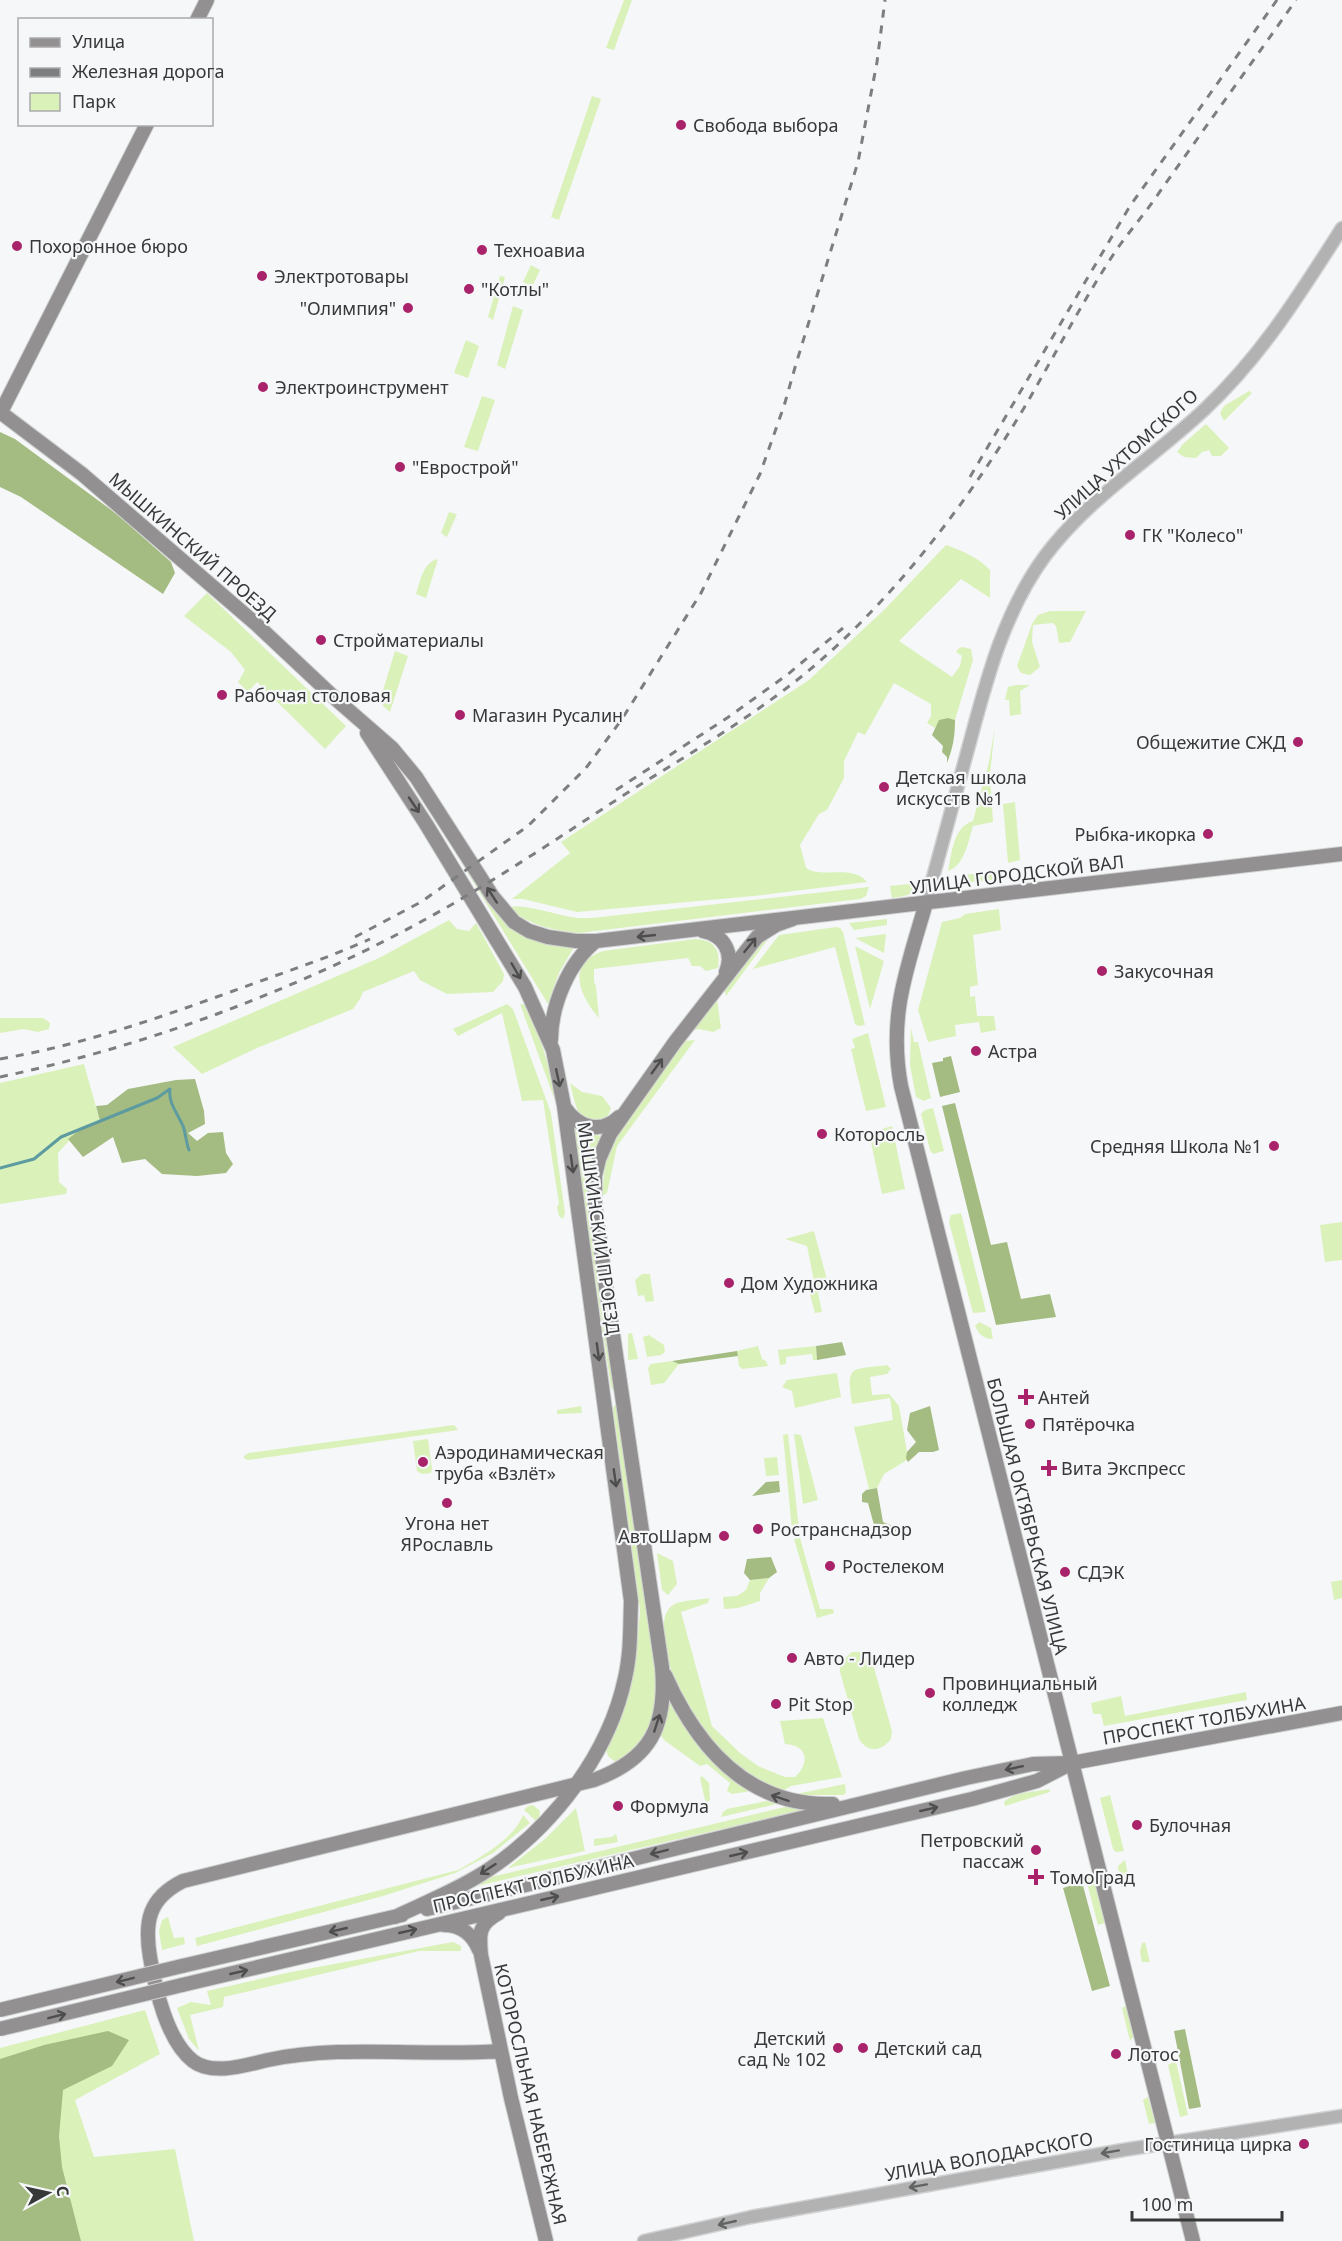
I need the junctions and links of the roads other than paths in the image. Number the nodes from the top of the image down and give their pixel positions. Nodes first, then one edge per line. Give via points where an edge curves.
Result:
1 (207, 0) edge
2 (198, 18) edge
3 (146, 126) edge
4 (1342, 228) edge
5 (0, 412) edge
6 (356, 716) junction
7 (1342, 854) edge
8 (926, 903) junction
9 (793, 920) junction
10 (695, 930) junction
11 (596, 941) junction
12 (718, 985) junction
13 (553, 1050) junction
14 (564, 1106) junction
15 (623, 1114) junction
16 (662, 1667) junction
17 (1342, 1713) edge
18 (600, 1747) junction
19 (1072, 1762) junction
20 (622, 1767) junction
21 (575, 1786) junction
22 (526, 1798) junction
23 (859, 1804) junction
24 (540, 1826) junction
25 (508, 1908) junction
26 (395, 1917) junction
27 (431, 1926) junction
28 (481, 1955) junction
29 (0, 2010) edge
30 (0, 2029) edge
31 (500, 2051) junction
32 (1342, 2116) edge
33 (1168, 2142) junction
34 (546, 2241) edge
35 (644, 2241) edge
36 (1193, 2241) edge

1 - 2 main road
3 - 5 main road
4 - 8 street, УЛИЦА УХТОМСКОГО via 1263,347 1206,408 1083,511 1031,576 988,674
5 - 6 main road, МЫШКИНСКИЙ ПРОЕЗД via 82,474
11 -> 6 main road, МЫШКИНСКИЙ ПРОЕЗД via 548,937 529,931 506,915 416,777 392,748
6 -> 13 main road, МЫШКИНСКИЙ ПРОЕЗД via 512,964
7 - 8 main road, УЛИЦА ГОРОДСКОЙ ВАЛ
8 - 9 main road, УЛИЦА ГОРОДСКОЙ ВАЛ
8 - 19 main road, БОЛЬШАЯ ОКТЯБРЬСКАЯ УЛИЦА via 899,1001 899,1072
9 - 10 main road, УЛИЦА ГОРОДСКОЙ ВАЛ
12 -> 9 main road, МЫШКИНСКИЙ ПРОЕЗД via 757,937
10 -> 11 main road, МЫШКИНСКИЙ ПРОЕЗД
10 - 12 main road via 716,935 727,948 728,966
11 - 13 main road via 576,962 561,995 552,1023
15 -> 12 main road, МЫШКИНСКИЙ ПРОЕЗД
13 -> 14 main road, МЫШКИНСКИЙ ПРОЕЗД
14 - 15 main road via 587,1127 605,1126
14 -> 18 main road, МЫШКИНСКИЙ ПРОЕЗД via 631,1601 626,1676
15 - 16 main road, МЫШКИНСКИЙ ПРОЕЗД via 604,1143 596,1176 595,1203
20 -> 16 main road, МЫШКИНСКИЙ ПРОЕЗД via 650,1743 662,1706
23 -> 16 main road, МЫШКИНСКИЙ ПРОЕЗД via 799,1803 772,1796 748,1781 711,1751 691,1727
17 - 19 main road, ПРОСПЕКТ ТОЛБУХИНА
18 - 20 main road via 604,1762 614,1768
18 - 21 main road, МЫШКИНСКИЙ ПРОЕЗД
19 -> 23 main road, ПРОСПЕКТ ТОЛБУХИНА via 1033,1764
25 -> 19 main road, ПРОСПЕКТ ТОЛБУХИНА via 972,1798 1037,1781
19 - 33 main road, БОЛЬШАЯ ОКТЯБРЬСКАЯ УЛИЦА
20 - 21 main road, МЫШКИНСКИЙ ПРОЕЗД
21 - 22 main road
21 - 24 main road, МЫШКИНСКИЙ ПРОЕЗД
22 - 24 main road via 540,1806
22 - 31 main road via 183,1881 160,1896 148,1924 147,1942 161,2006 180,2047 206,2068 315,2053
23 -> 26 main road, ПРОСПЕКТ ТОЛБУХИНА
24 -> 26 main road, МЫШКИНСКИЙ ПРОЕЗД via 482,1874
25 - 27 main road, ПРОСПЕКТ ТОЛБУХИНА
25 - 28 main road via 491,1917 482,1928
26 -> 29 main road, ПРОСПЕКТ ТОЛБУХИНА, bridge
27 - 28 main road via 460,1928 475,1940
30 -> 27 main road, ПРОСПЕКТ ТОЛБУХИНА, bridge
28 - 31 main road, КОТОРОСЛЬНАЯ НАБЕРЕЖНАЯ
31 - 34 main road, КОТОРОСЛЬНАЯ НАБЕРЕЖНАЯ
32 - 33 street, УЛИЦА ВОЛОДАРСКОГО
33 -> 35 street, УЛИЦА ВОЛОДАРСКОГО via 751,2217
33 - 36 main road, БОЛЬШАЯ ОКТЯБРЬСКАЯ УЛИЦА

